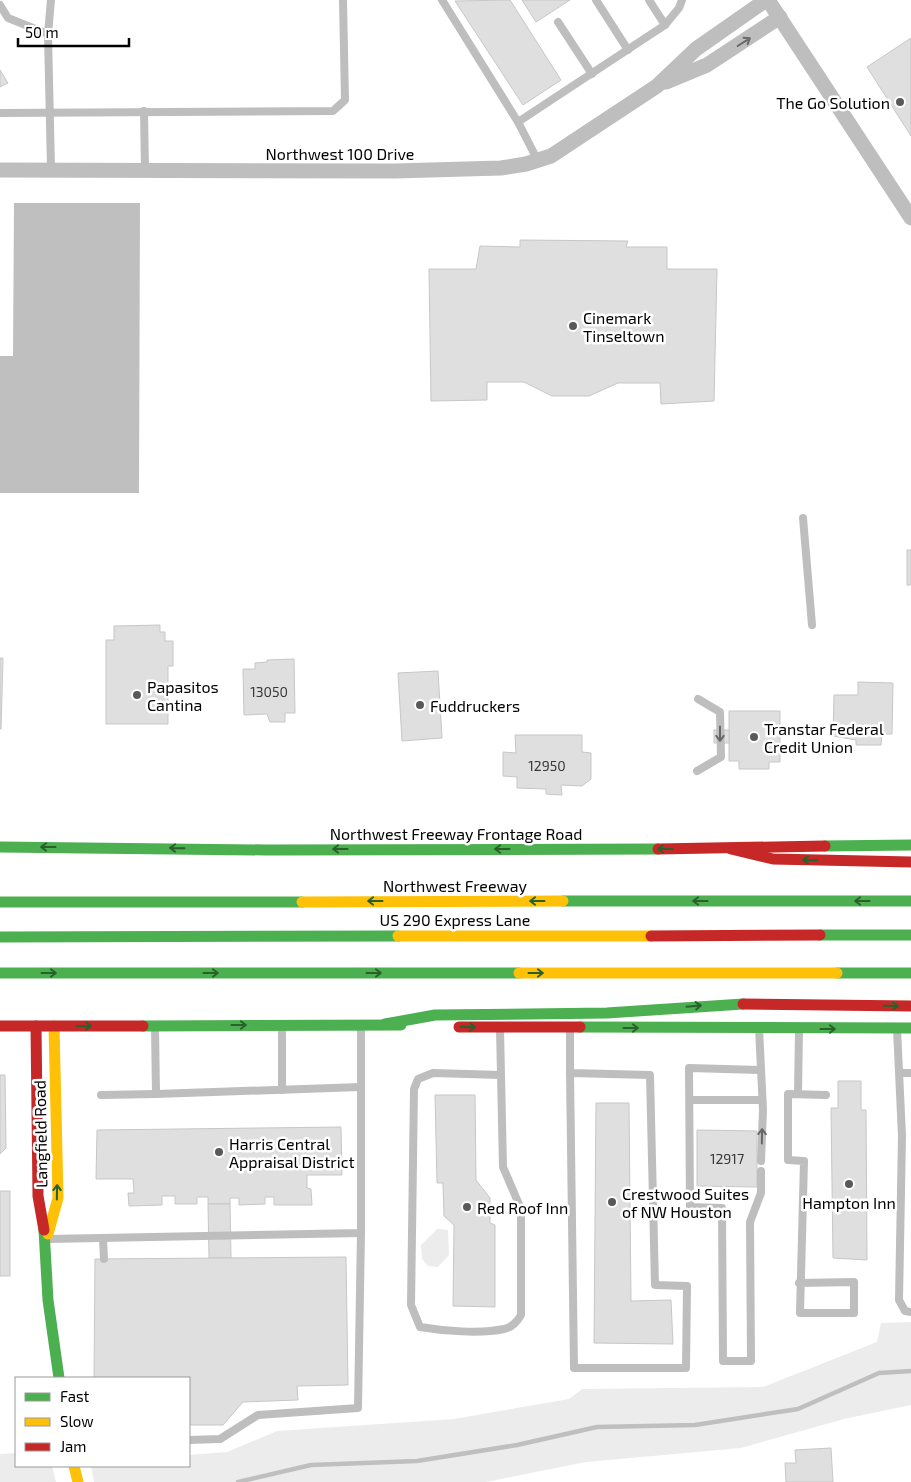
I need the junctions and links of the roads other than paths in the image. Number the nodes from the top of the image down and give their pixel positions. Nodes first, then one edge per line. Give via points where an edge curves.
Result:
1 (51, 0) edge
2 (343, 0) edge
3 (442, 0) edge
4 (596, 0) edge
5 (649, 0) edge
6 (682, 0) edge
7 (767, 0) edge
8 (0, 5) edge
9 (780, 17) junction
10 (558, 22) dead end
11 (665, 25) junction
12 (48, 34) junction
13 (628, 50) junction
14 (592, 74) junction
15 (657, 86) junction
16 (50, 111) junction
17 (144, 111) junction
18 (0, 113) edge
19 (518, 122) junction
20 (538, 161) junction
21 (0, 170) edge
22 (51, 170) junction
23 (145, 170) junction
24 (911, 218) edge
25 (803, 518) dead end
26 (812, 625) dead end
27 (698, 699) dead end
28 (697, 771) dead end
29 (911, 845) edge
30 (0, 847) edge
31 (731, 849) junction
32 (911, 862) edge
33 (911, 900) edge
34 (0, 902) edge
35 (911, 934) edge
36 (0, 937) edge
37 (0, 973) edge
38 (911, 974) edge
39 (911, 1006) edge
40 (282, 1024) junction
41 (385, 1024) junction
42 (155, 1025) junction
43 (361, 1025) junction
44 (0, 1026) edge
45 (36, 1026) junction
46 (54, 1026) junction
47 (570, 1028) junction
48 (759, 1028) junction
49 (897, 1028) junction
50 (911, 1028) edge
51 (500, 1029) junction
52 (799, 1029) junction
53 (760, 1070) junction
54 (570, 1073) junction
55 (900, 1073) junction
56 (911, 1073) edge
57 (501, 1075) junction
58 (360, 1087) junction
59 (282, 1090) junction
60 (156, 1094) junction
61 (798, 1094) junction
62 (826, 1094) dead end
63 (101, 1095) dead end
64 (690, 1100) junction
65 (762, 1100) junction
66 (761, 1161) dead end
67 (761, 1171) dead end
68 (361, 1233) junction
69 (46, 1239) junction
70 (103, 1239) junction
71 (104, 1259) dead end
72 (800, 1283) junction
73 (911, 1312) edge
74 (59, 1377) edge
75 (190, 1440) edge
76 (74, 1467) edge
77 (78, 1482) edge

1 - 12 lane
2 - 17 lane via 345,100 333,111
3 - 19 lane
4 - 13 lane
5 - 11 lane
6 - 11 lane
7 - 9 street
7 - 15 street, Northwest 100 Drive via 696,49
8 - 12 lane via 8,18
15 -> 9 street, Northwest 100 Drive via 707,65
9 - 24 street
10 - 14 lane
11 - 13 lane
12 - 16 lane
13 - 14 lane
14 - 19 lane
15 - 20 street, Northwest 100 Drive
16 - 17 lane
16 - 18 lane
16 - 22 lane
17 - 23 lane
19 - 20 lane
20 - 23 street, Northwest 100 Drive via 501,168 395,171
21 - 22 street, Northwest 100 Drive
22 - 23 street, Northwest 100 Drive
25 - 26 lane
27 -> 28 lane via 720,712 721,758
29 - 31 main road, Northwest Freeway Frontage Road
31 -> 30 main road, Northwest Freeway Frontage Road
32 -> 31 main road via 773,859
33 -> 34 main road, Northwest Freeway
35 - 36 main road, US 290 Express Lane
37 -> 38 main road
41 -> 39 main road via 435,1015 607,1013 720,1004
42 -> 40 main road
40 - 43 main road
40 - 59 lane
41 - 43 main road
41 -> 51 main road
46 -> 42 main road
42 - 60 lane
43 - 58 lane
44 - 45 main road
45 - 46 main road
45 - 69 main road, Langfield Road via 38,1196
69 -> 46 main road, Langfield Road via 58,1198
47 -> 48 main road
47 - 51 main road
47 - 54 lane
48 - 52 main road
48 - 53 lane
49 - 50 main road
52 -> 49 main road
49 - 55 lane
51 - 57 lane
52 - 61 lane
53 - 64 lane via 689,1068
53 - 65 lane
54 - 54 lane via 574,1368 686,1368 687,1286 656,1285 650,1075
55 - 56 lane
55 - 73 lane via 899,1300 905,1311
57 - 57 lane via 504,1167 522,1209 522,1315 505,1329 443,1331 420,1327 411,1305 414,1089 418,1079 433,1073
58 - 59 lane
58 - 68 lane
59 - 60 lane
60 - 63 lane
61 - 62 lane
61 - 72 lane via 788,1094 788,1160 804,1161
64 - 65 lane
64 - 67 lane via 690,1207 722,1208 723,1361 751,1361 750,1222 762,1192
66 -> 65 lane
68 - 70 lane
68 - 75 lane via 358,1408 258,1415 220,1439
69 - 70 lane
69 - 74 main road, Langfield Road via 48,1300
70 - 71 lane
72 - 72 lane via 800,1313 854,1313 854,1282
76 - 77 main road

